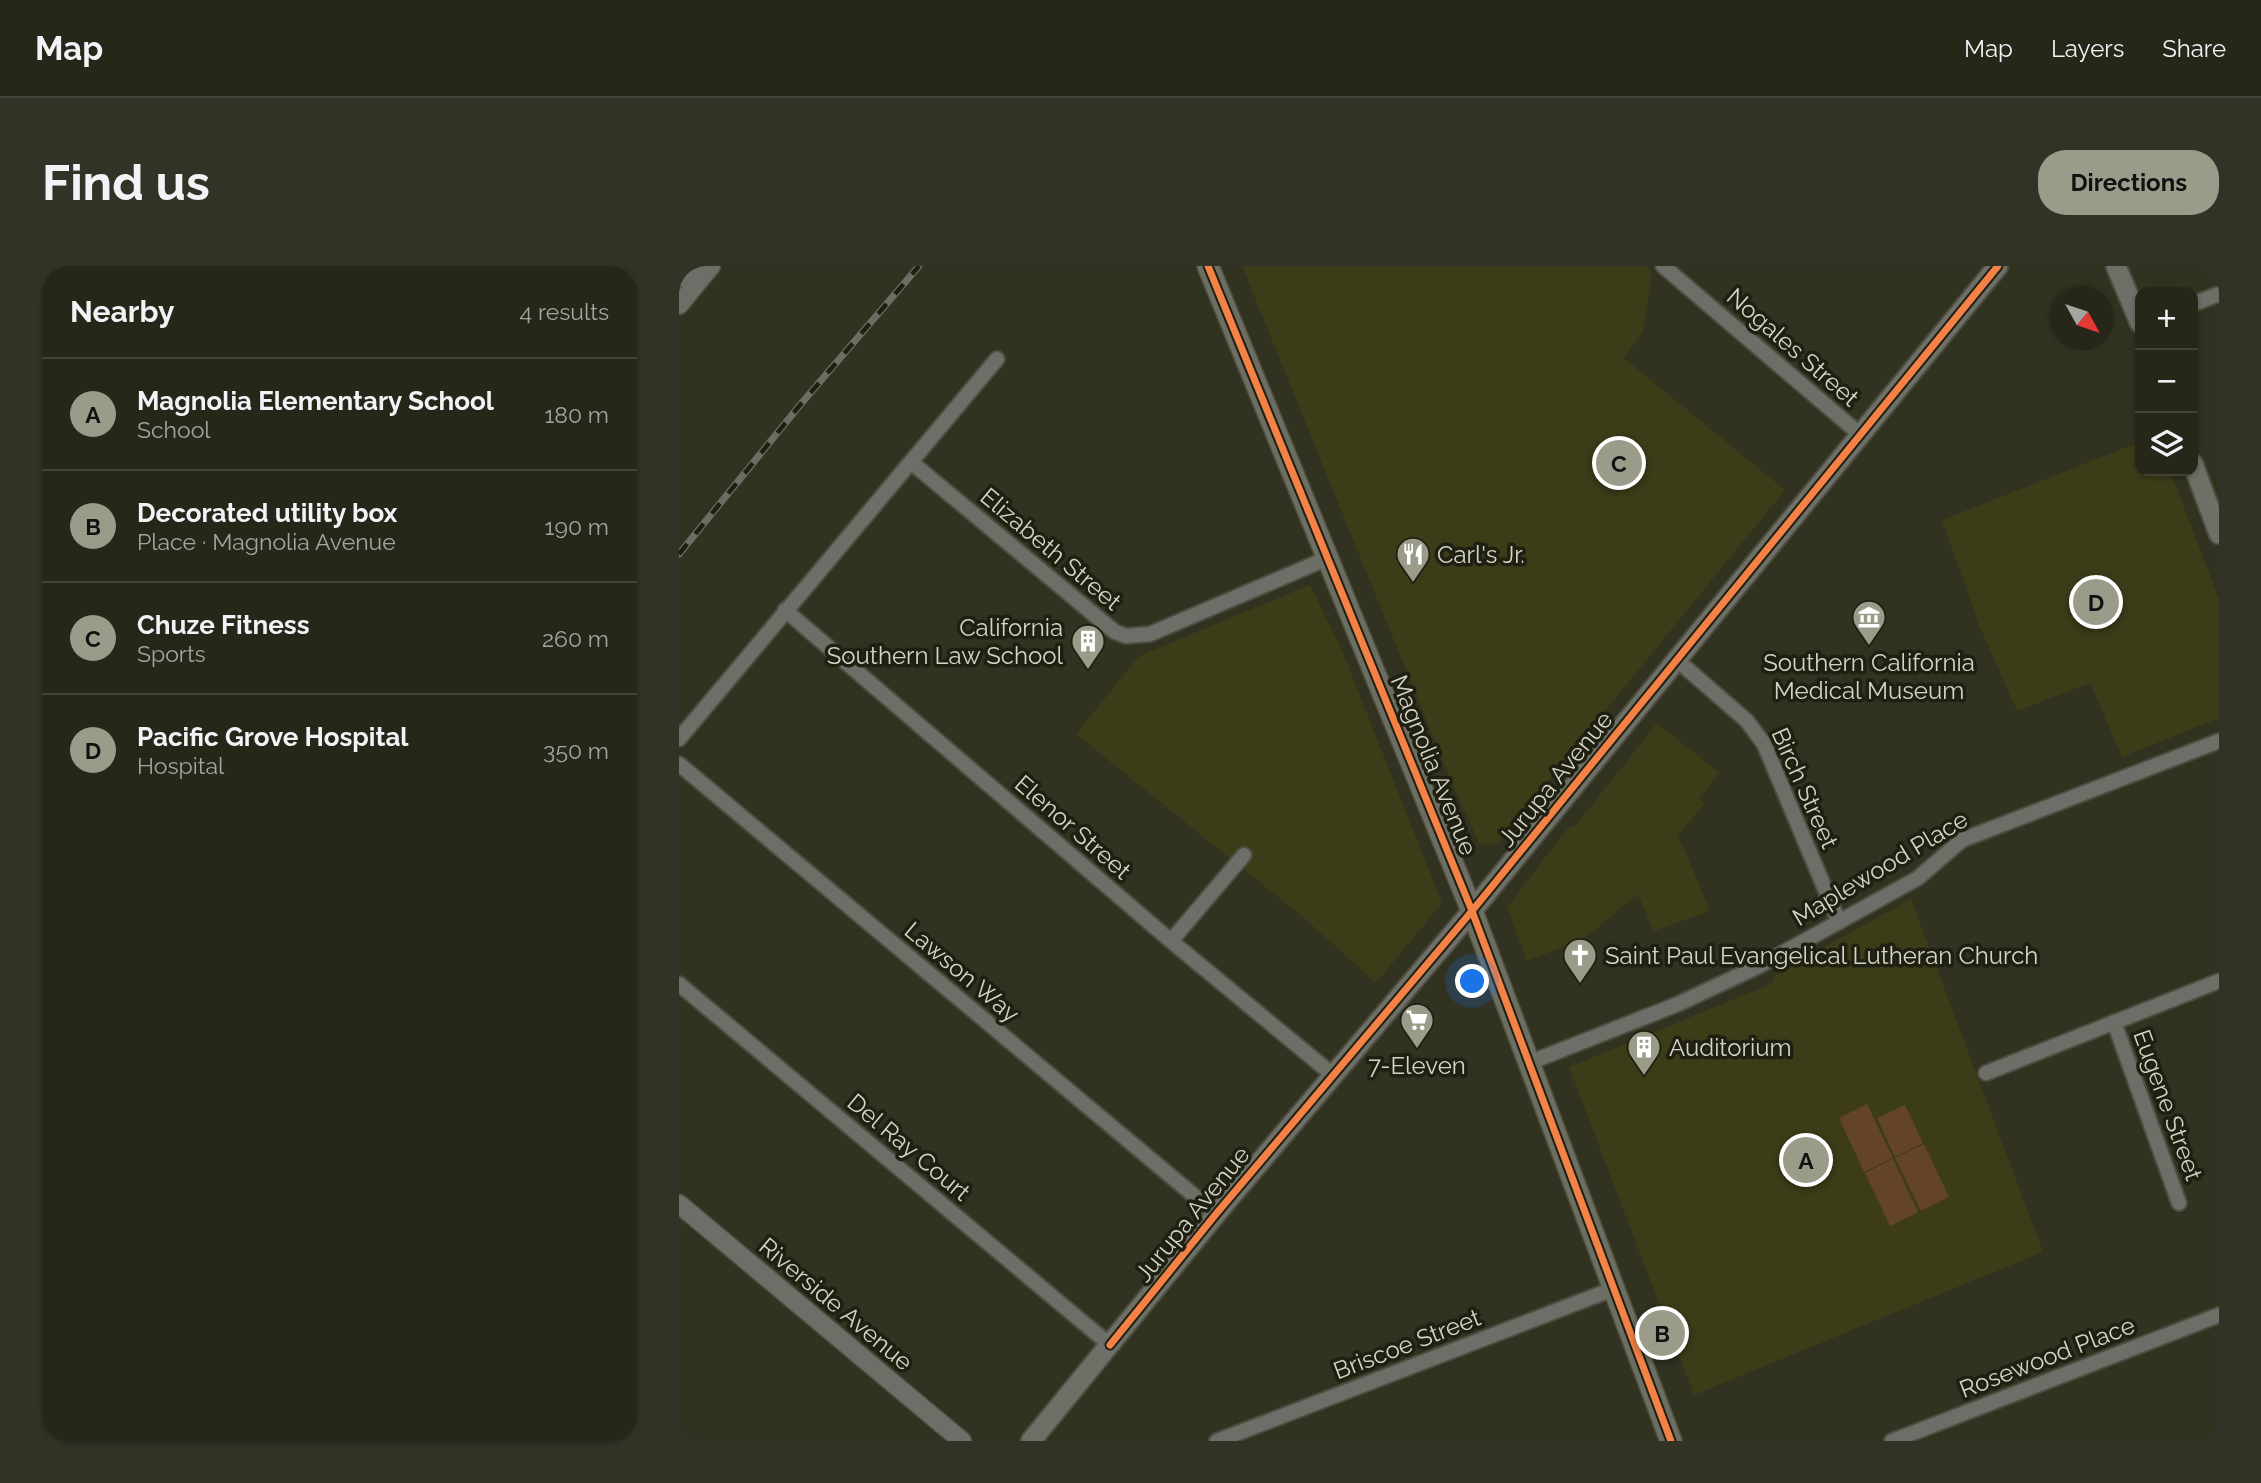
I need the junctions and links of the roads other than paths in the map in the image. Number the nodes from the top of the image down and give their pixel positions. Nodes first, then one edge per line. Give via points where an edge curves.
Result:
1 (689, 266) edge
2 (711, 266) edge
3 (1207, 266) edge
4 (1663, 266) edge
5 (1998, 266) edge
6 (2116, 266) edge
7 (679, 278) edge
8 (2219, 294) edge
9 (2198, 302) edge
10 (679, 305) edge
11 (2135, 311) edge
12 (997, 359) dead end
13 (1862, 436) junction
14 (911, 462) junction
15 (2197, 476) edge
16 (2219, 534) edge
17 (1328, 558) junction
18 (785, 610) junction
19 (1677, 660) junction
20 (679, 739) edge
21 (2219, 741) edge
22 (679, 764) edge
23 (1244, 855) dead end
24 (1472, 911) junction
25 (1839, 922) junction
26 (1171, 942) junction
27 (2219, 981) edge
28 (679, 984) edge
29 (2114, 1022) junction
30 (1531, 1062) junction
31 (1986, 1073) dead end
32 (1333, 1075) junction
33 (2179, 1203) dead end
34 (679, 1204) edge
35 (1216, 1214) junction
36 (1613, 1289) junction
37 (2219, 1315) edge
38 (1110, 1345) junction
39 (962, 1441) edge
40 (1031, 1441) edge
41 (1217, 1441) edge
42 (1671, 1441) edge
43 (1892, 1441) edge

1 - 7 street
2 - 10 street
3 - 17 main road, Magnolia Avenue
4 - 13 street, Nogales Street
5 - 13 main road, Jurupa Avenue
6 - 11 main road
8 - 9 street
12 - 14 street
13 - 19 main road, Jurupa Avenue
14 - 17 street, Elizabeth Street via 1115,632 1126,636 1150,634
14 - 18 street
15 - 16 main road
17 - 24 main road, Magnolia Avenue
18 - 20 street
18 - 26 street, Elenor Street
19 - 24 main road, Jurupa Avenue
19 - 25 street, Birch Street via 1747,721 1764,744
21 - 25 street, Maplewood Place via 1962,840 1918,878
22 - 35 street, Lawson Way
23 - 26 street
24 - 30 main road, Magnolia Avenue
24 - 32 main road, Jurupa Avenue
25 - 30 street, Maplewood Place via 1678,1004
26 - 32 street, Elenor Street
27 - 29 street
28 - 38 street, Del Ray Court
29 - 31 street
29 - 33 street, Eugene Street
30 - 36 main road, Magnolia Avenue
32 - 35 main road, Jurupa Avenue
34 - 39 street, Riverside Avenue
35 - 38 main road, Jurupa Avenue
36 - 41 street, Briscoe Street
36 - 42 main road, Magnolia Avenue
37 - 43 street, Rosewood Place
38 - 40 main road, Jurupa Avenue

